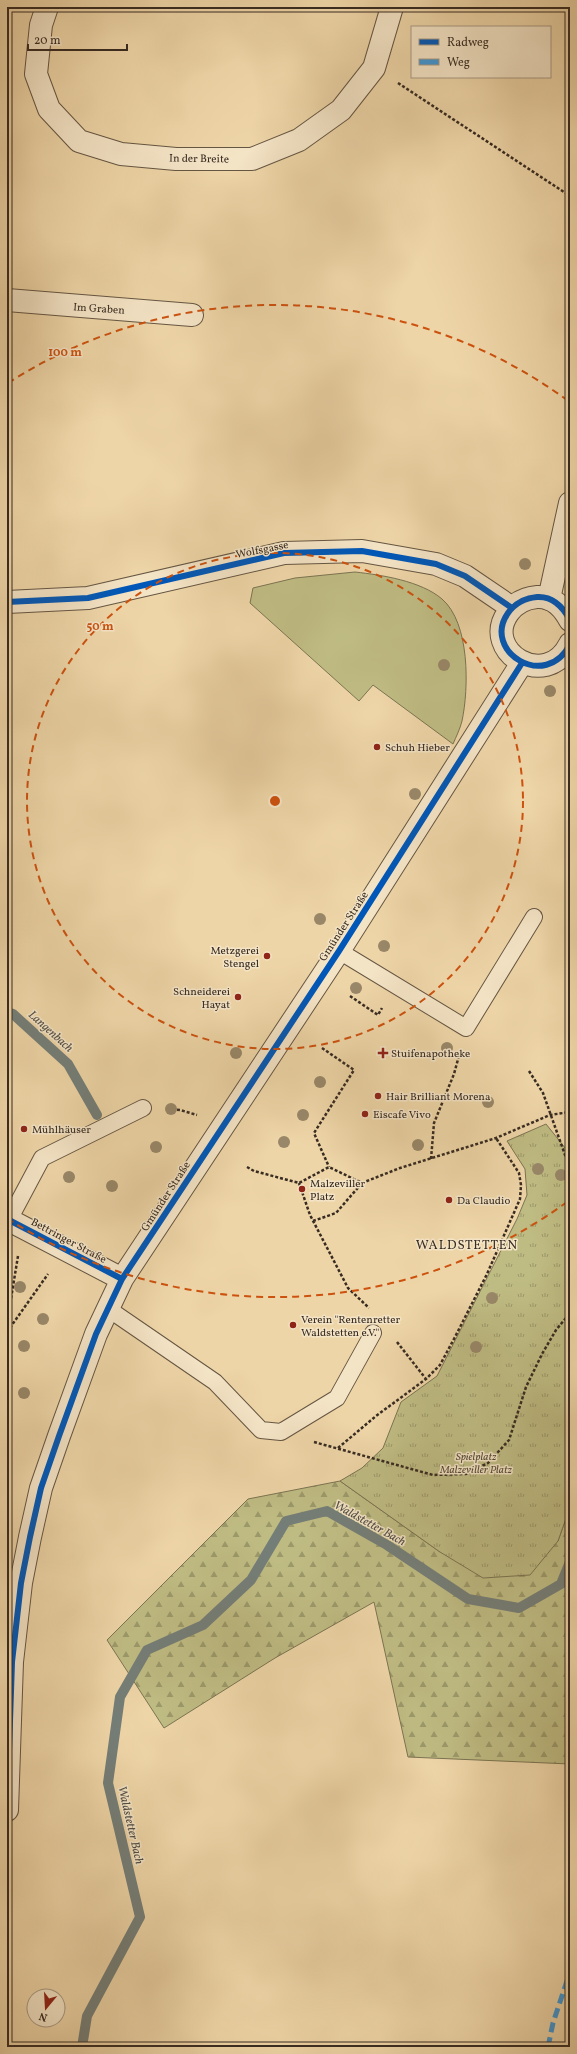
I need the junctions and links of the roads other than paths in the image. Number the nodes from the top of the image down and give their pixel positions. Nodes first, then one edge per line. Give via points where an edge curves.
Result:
1 (47, 7) edge
2 (392, 7) edge
3 (7, 300) edge
4 (192, 315) dead end
5 (570, 503) edge
6 (549, 599) junction
7 (7, 602) edge
8 (512, 608) junction
9 (570, 620) edge
10 (570, 644) edge
11 (522, 663) junction
12 (534, 917) dead end
13 (339, 951) junction
14 (143, 1108) road end
15 (13, 1222) edge
16 (122, 1279) junction
17 (107, 1308) junction
18 (373, 1333) dead end
19 (7, 1810) edge

1 - 2 street, In der Breite via 41,25 36,74 49,109 78,141 121,154 176,159 252,159 299,140 341,110 374,68
3 - 4 street, Im Graben
5 - 6 street
6 - 8 street via 529,598
6 - 9 street via 566,611
7 - 8 street, Wolfsgasse via 88,598 284,553 362,551 436,564 465,576
8 - 11 street via 504,622 503,638 506,648
10 - 11 street via 557,661 546,666
11 - 13 street, Gmünder Straße
12 - 13 lane via 466,1028
13 - 16 street, Gmünder Straße
14 - 15 lane via 42,1158
15 - 16 street, Bettringer Straße
16 - 17 street, Gmünder Straße
17 - 18 lane via 215,1382 261,1430 281,1432 336,1398
17 - 19 street, Gmünder Straße via 41,1488 22,1575 12,1662

